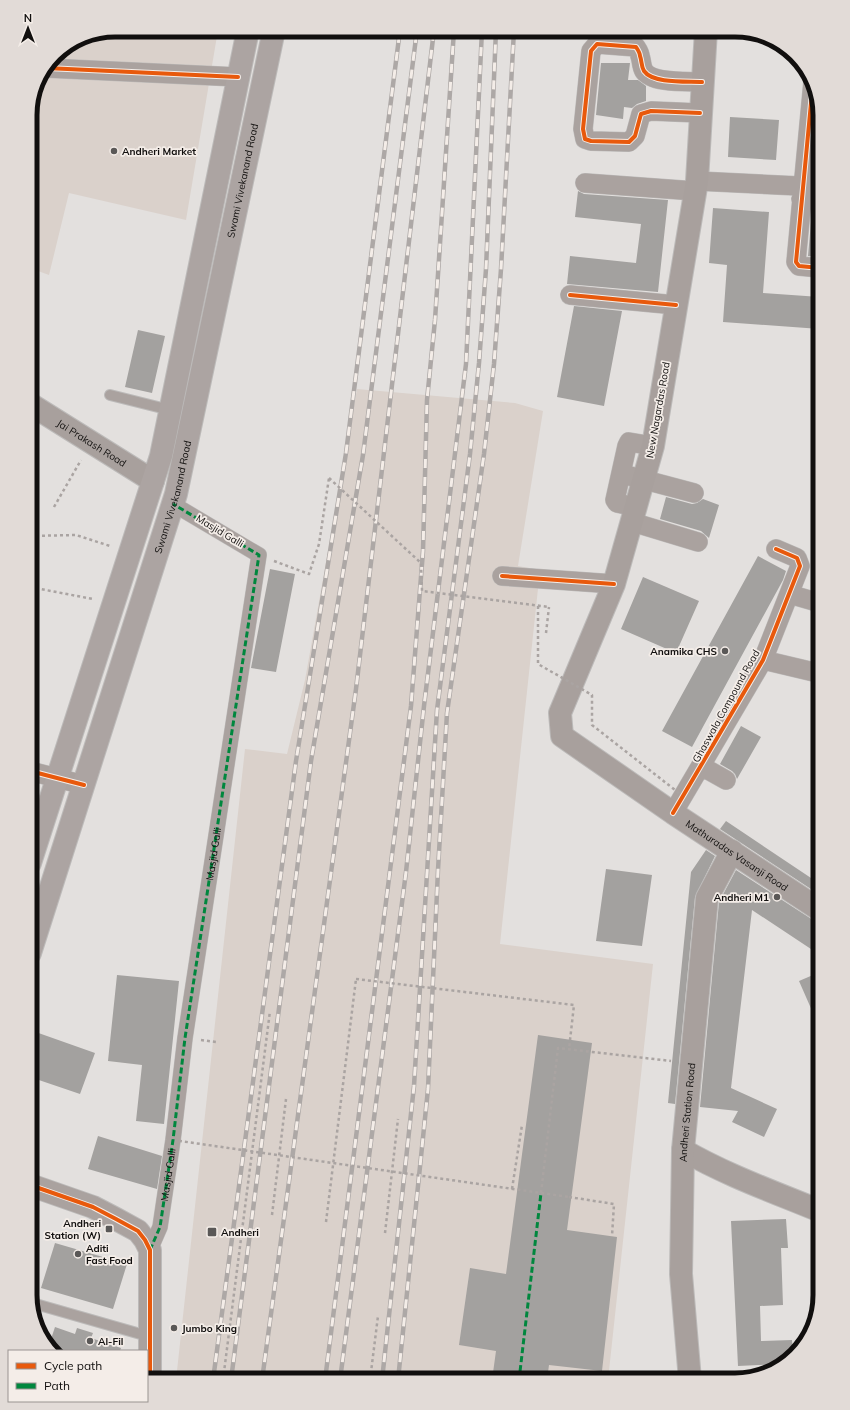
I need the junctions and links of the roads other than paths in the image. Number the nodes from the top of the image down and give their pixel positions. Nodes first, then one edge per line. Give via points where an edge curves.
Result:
1 (247, 37) edge
2 (273, 37) edge
3 (597, 37) edge
4 (705, 37) edge
5 (52, 68) edge
6 (238, 77) junction
7 (702, 82) junction
8 (812, 102) edge
9 (700, 113) junction
10 (813, 155) edge
11 (585, 183) dead end
12 (696, 186) junction
13 (808, 191) edge
14 (813, 267) edge
15 (570, 295) dead end
16 (676, 305) junction
17 (110, 395) dead end
18 (37, 408) edge
19 (170, 410) junction
20 (653, 446) junction
21 (620, 479) junction
22 (153, 481) junction
23 (694, 493) dead end
24 (638, 499) junction
25 (173, 504) junction
26 (698, 542) dead end
27 (776, 549) dead end
28 (502, 576) dead end
29 (614, 584) junction
30 (789, 594) junction
31 (813, 601) edge
32 (761, 634) dead end
33 (763, 660) junction
34 (813, 672) edge
35 (714, 744) junction
36 (701, 766) junction
37 (37, 773) edge
38 (57, 779) junction
39 (726, 780) dead end
40 (84, 785) junction
41 (634, 786) joint
42 (679, 805) junction
43 (37, 829) edge
44 (732, 851) junction
45 (813, 905) edge
46 (37, 931) edge
47 (683, 1150) junction
48 (37, 1187) edge
49 (813, 1208) edge
50 (150, 1250) junction
51 (37, 1305) edge
52 (150, 1337) junction
53 (149, 1373) edge
54 (689, 1373) edge

1 - 6 main road
2 - 25 main road, Swami Vivekanand Road
3 - 7 street via 636,47 641,56 641,64 651,77 659,80
3 - 9 street via 591,51 583,129 585,139 629,142 635,136 641,114 651,111
4 - 7 main road, New Nagardas Road
5 - 6 street
6 - 19 main road
7 - 9 main road, New Nagardas Road
8 - 10 street
9 - 12 main road, New Nagardas Road
10 - 13 street
11 - 12 street
12 - 13 street
12 - 16 main road, New Nagardas Road
13 - 14 street via 796,262 798,266
15 - 16 street
16 - 20 main road, New Nagardas Road
17 - 19 lane
18 - 22 main road, Jai Prakash Road
19 - 22 main road
20 - 21 street via 629,442
20 - 24 main road, New Nagardas Road
21 - 24 street
21 - 24 street via 615,500 617,503
22 - 38 main road
23 - 24 street
24 - 26 street
24 - 29 main road, New Nagardas Road
25 - 40 main road, Swami Vivekanand Road
25 - 50 street, Masjid Galli via 259,555 185,1038 160,1227
27 - 30 street, Ghaswala Compound Road via 797,558 800,566
28 - 29 street
29 - 41 main road, New Nagardas Road via 560,713 562,736
30 - 31 street
30 - 33 street, Ghaswala Compound Road
32 - 35 street via 731,695 707,735
33 - 34 street
33 - 35 street, Ghaswala Compound Road
35 - 36 street, Ghaswala Compound Road
36 - 39 street
36 - 42 street, Ghaswala Compound Road
37 - 38 street
38 - 40 street
38 - 43 main road
40 - 46 main road, Swami Vivekanand Road
41 - 42 main road, Mathuradas Vasanji Road
42 - 44 main road, Mathuradas Vasanji Road
44 - 45 main road, Mathuradas Vasanji Road
44 - 47 main road, Andheri Station Road via 707,898
47 - 49 main road via 700,1160
47 - 54 main road, Andheri Station Road via 681,1274
48 - 50 street via 93,1207 138,1231
50 - 52 street
51 - 52 lane
52 - 53 street

